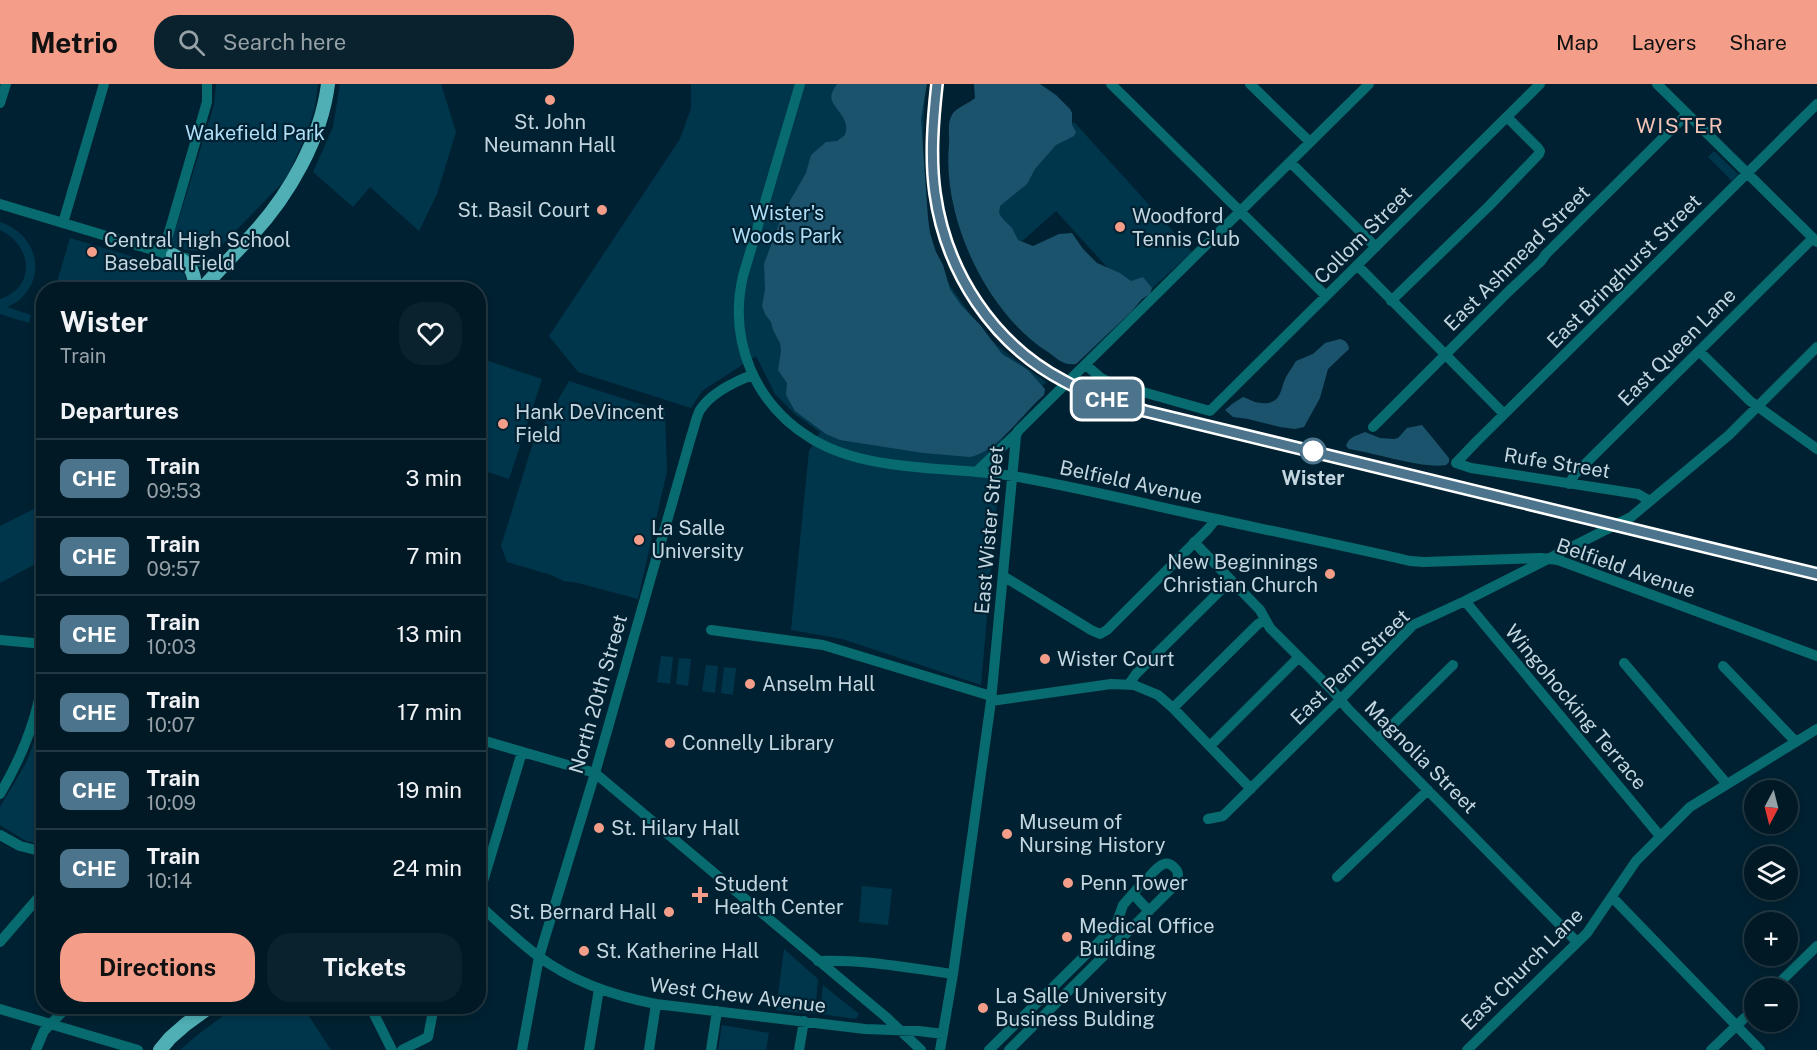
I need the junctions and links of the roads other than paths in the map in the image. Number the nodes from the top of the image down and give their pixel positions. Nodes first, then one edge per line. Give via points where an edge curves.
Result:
1 (6, 84) edge
2 (104, 84) edge
3 (207, 84) edge
4 (328, 84) edge
5 (800, 84) edge
6 (1111, 84) edge
7 (1250, 84) edge
8 (1369, 84) edge
9 (1540, 84) edge
10 (1657, 84) edge
11 (0, 103) edge
12 (1817, 104) edge
13 (1688, 114) junction
14 (1507, 117) junction
15 (1310, 142) junction
16 (1290, 162) junction
17 (1748, 173) junction
18 (0, 204) edge
19 (1240, 212) junction
20 (63, 223) junction
21 (1815, 240) edge
22 (1376, 247) junction
23 (168, 254) junction
24 (1358, 266) junction
25 (219, 269) junction
26 (195, 282) edge
27 (208, 282) edge
28 (1326, 296) junction
29 (1391, 301) junction
30 (1817, 347) edge
31 (1699, 351) junction
32 (1445, 355) junction
33 (1086, 365) junction
34 (752, 375) junction
35 (1757, 407) junction
36 (1504, 414) junction
37 (1373, 427) dead end
38 (1018, 431) junction
39 (1817, 450) edge
40 (1456, 463) joint
41 (976, 472) junction
42 (1012, 476) junction
43 (1569, 483) junction
44 (1650, 501) junction
45 (1216, 519) junction
46 (1194, 542) junction
47 (1549, 558) junction
48 (1003, 576) junction
49 (1230, 580) junction
50 (1465, 601) junction
51 (1265, 620) junction
52 (711, 630) dead end
53 (0, 640) edge
54 (36, 643) edge
55 (1817, 656) edge
56 (1299, 657) junction
57 (1624, 663) dead end
58 (1453, 665) dead end
59 (1723, 666) dead end
60 (1130, 684) junction
61 (991, 698) junction
62 (1340, 700) junction
63 (1173, 708) junction
64 (36, 711) edge
65 (1817, 729) edge
66 (1378, 739) junction
67 (486, 741) edge
68 (1796, 742) junction
69 (1210, 746) junction
70 (522, 752) junction
71 (594, 773) junction
72 (1727, 784) junction
73 (1251, 789) junction
74 (1428, 790) junction
75 (0, 794) edge
76 (1208, 819) dead end
77 (0, 835) edge
78 (1660, 836) junction
79 (36, 850) edge
80 (486, 871) edge
81 (1149, 877) dead end
82 (1337, 878) dead end
83 (1612, 897) junction
84 (36, 900) edge
85 (486, 911) edge
86 (1149, 911) junction
87 (0, 942) edge
88 (1577, 942) junction
89 (1817, 946) edge
90 (539, 957) junction
91 (818, 961) junction
92 (953, 974) junction
93 (1784, 978) edge
94 (599, 989) junction
95 (656, 1004) junction
96 (0, 1009) edge
97 (717, 1011) junction
98 (61, 1014) edge
99 (200, 1014) edge
100 (374, 1014) edge
101 (432, 1014) edge
102 (1744, 1018) edge
103 (804, 1021) junction
104 (52, 1024) junction
105 (1736, 1026) junction
106 (901, 1030) junction
107 (943, 1034) junction
108 (36, 1050) edge
109 (138, 1050) edge
110 (160, 1050) edge
111 (392, 1050) edge
112 (402, 1050) edge
113 (522, 1050) edge
114 (589, 1050) edge
115 (649, 1050) edge
116 (711, 1050) edge
117 (799, 1050) edge
118 (921, 1050) edge
119 (940, 1050) edge
120 (989, 1050) edge
121 (1009, 1050) edge
122 (1467, 1050) edge
123 (1711, 1050) edge
124 (1760, 1050) edge

1 - 11 street
2 - 20 street
3 - 23 street via 207,102
4 - 25 main road via 317,130 302,165 254,233
5 - 34 street, Belfield Avenue via 741,287 740,334
6 - 19 street
7 - 15 street
8 - 15 street, East Wister Street
9 - 14 street, Collom Street
10 - 13 street
12 - 17 street, East Bringhurst Street
13 - 17 street
13 - 32 street, East Ashmead Street
14 - 22 street, Collom Street
14 - 29 street via 1540,151
15 - 16 street, East Wister Street
16 - 19 street, East Wister Street
16 - 22 street
17 - 21 street
17 - 36 street, East Bringhurst Street
18 - 20 street
19 - 28 street
19 - 33 street, East Wister Street
20 - 23 street
21 - 31 street, East Queen Lane
22 - 24 street, Collom Street
23 - 25 street via 207,262
23 - 26 main road via 193,271
24 - 28 street, Collom Street
24 - 29 street
25 - 27 main road
28 - 33 street, Collom Street via 1210,411 1111,383
29 - 32 street
30 - 35 street, East Penn Street
31 - 35 street
31 - 43 street, East Queen Lane
32 - 36 street
32 - 37 street, East Ashmead Street
33 - 38 street, East Wister Street
34 - 41 street, Belfield Avenue via 784,418 825,446 880,462
34 - 71 street, North 20th Street via 721,392 700,410
35 - 39 street
35 - 44 street, East Penn Street
36 - 40 street, East Bringhurst Street
38 - 41 street
38 - 42 street, East Wister Street
40 - 43 street, Rufe Street
41 - 42 street, Belfield Avenue
42 - 45 street, Belfield Avenue
42 - 48 street, East Wister Street
43 - 44 street, Rufe Street via 1638,494
44 - 47 street, East Penn Street via 1618,525
45 - 46 street
45 - 47 street, Belfield Avenue via 1416,561
46 - 48 street via 1100,634
46 - 49 street, Magnolia Street
47 - 50 street, East Penn Street
47 - 55 street, Belfield Avenue
48 - 61 street, East Wister Street
49 - 51 street, Magnolia Street
49 - 60 street
50 - 62 street, East Penn Street via 1413,625
50 - 78 street, Wingohocking Terrace
51 - 56 street, Magnolia Street
51 - 63 street
52 - 61 street via 823,645
53 - 54 street
56 - 62 street, Magnolia Street
56 - 69 street
57 - 72 street
58 - 66 street
59 - 68 street
60 - 61 street
60 - 63 street via 1158,695
61 - 92 street, East Wister Street
62 - 66 street, Magnolia Street
62 - 73 street, East Penn Street
63 - 69 street
64 - 75 street via 23,751
65 - 68 street, East Church Lane
66 - 74 street, Magnolia Street
67 - 70 street
68 - 72 street, East Church Lane
69 - 73 street
70 - 71 street
70 - 80 street
71 - 90 street, North 20th Street
71 - 91 street
72 - 78 street, East Church Lane via 1694,804
73 - 76 street, East Penn Street via 1223,816
74 - 82 street
74 - 88 street, Magnolia Street
77 - 79 street
78 - 83 street, East Church Lane via 1636,861
81 - 86 street via 1165,864 1170,864 1178,875 1175,885
83 - 88 street, East Church Lane
83 - 105 street
84 - 87 street
85 - 90 street, West Chew Avenue
86 - 120 street via 1135,892 1123,905 1116,926
86 - 121 street
88 - 122 street, East Church Lane
89 - 93 street
90 - 94 street, West Chew Avenue
90 - 113 street, North 20th Street
91 - 92 street via 874,963
91 - 106 street
92 - 107 street, East Wister Street
94 - 95 street, West Chew Avenue
94 - 114 street
95 - 97 street, West Chew Avenue
95 - 115 street
96 - 104 street
97 - 103 street, West Chew Avenue
97 - 116 street
98 - 104 street
99 - 110 main road
100 - 111 street
101 - 112 street via 428,1037
102 - 105 street
103 - 106 street, West Chew Avenue
103 - 117 street
104 - 108 street via 44,1031
104 - 109 street
105 - 123 street
105 - 124 street
106 - 107 street, West Chew Avenue
106 - 118 street
107 - 119 street, East Wister Street

